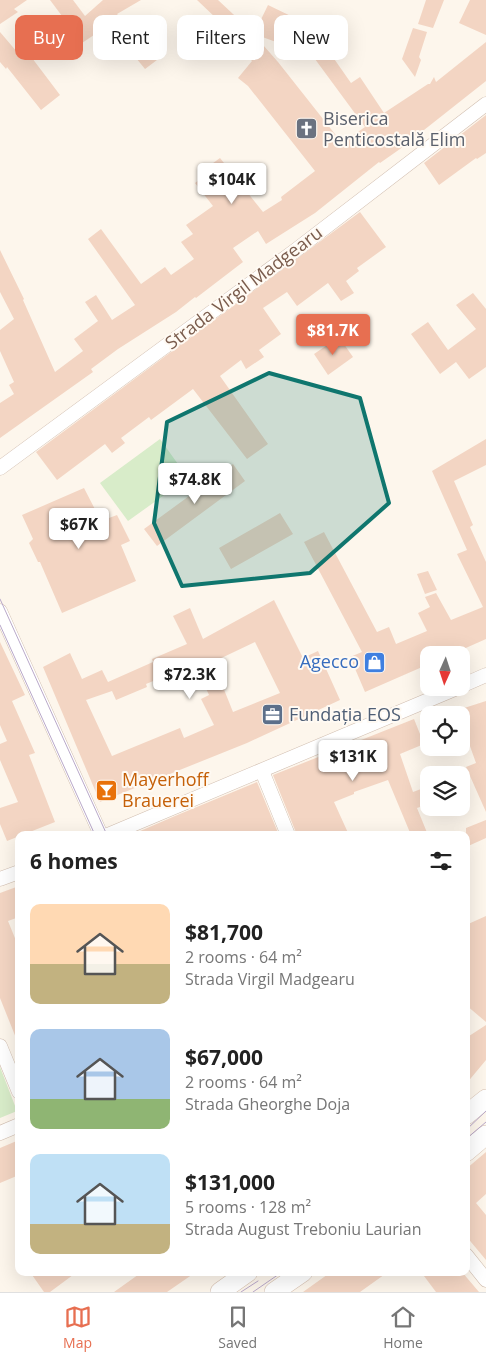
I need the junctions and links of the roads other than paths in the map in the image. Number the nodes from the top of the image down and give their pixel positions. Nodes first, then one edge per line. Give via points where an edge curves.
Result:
1 (486, 104) edge
2 (0, 468) edge
3 (0, 611) edge
4 (486, 675) edge
5 (470, 682) edge
6 (438, 696) edge
7 (262, 770) junction
8 (99, 831) edge
9 (117, 831) edge
10 (286, 831) edge
11 (15, 873) edge
12 (0, 879) edge
13 (0, 1046) edge
14 (15, 1082) edge
15 (486, 1099) edge
16 (470, 1112) edge
17 (15, 1127) edge
18 (0, 1133) edge
19 (486, 1135) edge
20 (470, 1149) edge
21 (470, 1260) edge
22 (242, 1276) edge
23 (297, 1276) edge
24 (486, 1280) edge
25 (220, 1292) edge
26 (274, 1292) edge

1 - 2 street, Strada Virgil Madgearu via 296,250
3 - 8 street
4 - 5 street
6 - 7 street
7 - 9 street
7 - 10 street
11 - 12 street
13 - 14 street
15 - 16 main road
17 - 18 street
19 - 20 main road
21 - 24 street
22 - 25 main road
23 - 26 main road

